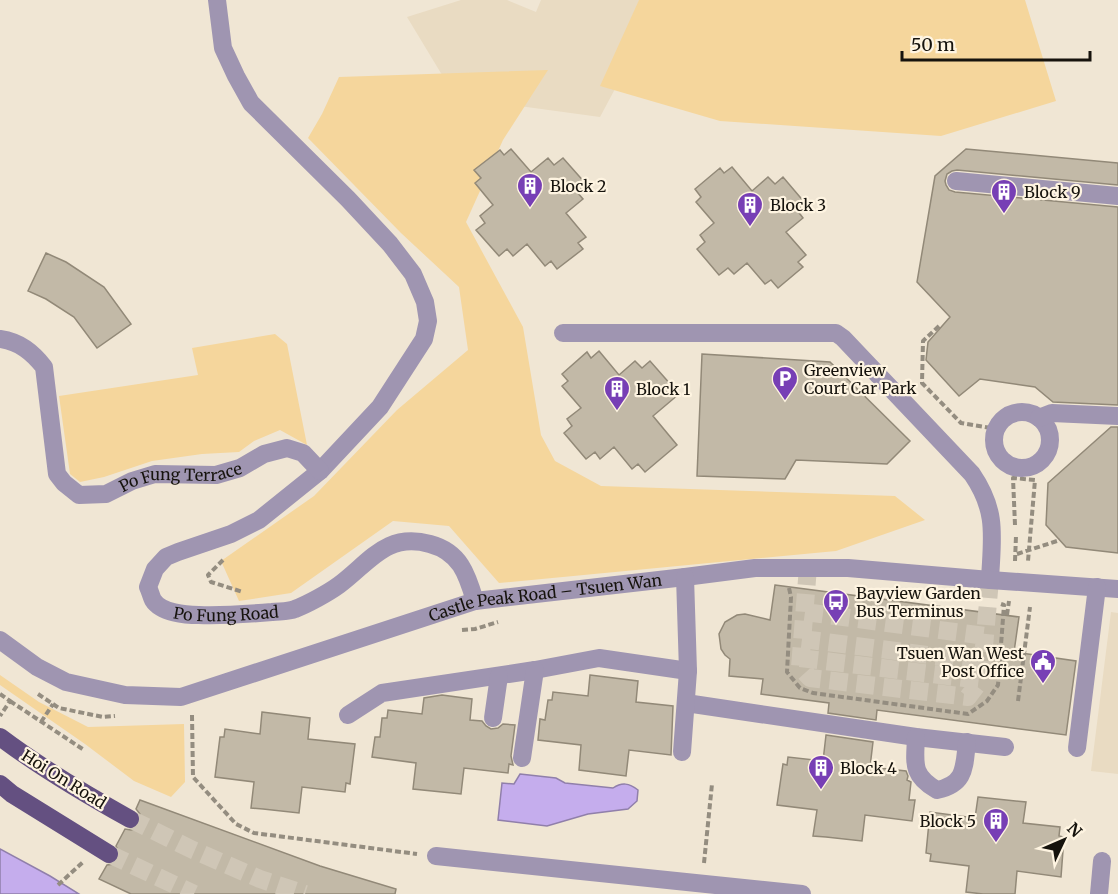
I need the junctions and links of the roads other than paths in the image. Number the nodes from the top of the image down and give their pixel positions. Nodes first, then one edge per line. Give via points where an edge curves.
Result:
1 (217, 0) edge
2 (956, 181) dead end
3 (1118, 196) edge
4 (562, 333) dead end
5 (0, 339) edge
6 (1118, 416) edge
7 (1039, 418) junction
8 (320, 471) junction
9 (685, 577) junction
10 (990, 580) junction
11 (1097, 587) junction
12 (1118, 589) edge
13 (475, 601) junction
14 (0, 640) edge
15 (535, 670) junction
16 (688, 671) junction
17 (499, 676) junction
18 (686, 703) junction
19 (348, 715) dead end
20 (493, 718) dead end
21 (0, 737) edge
22 (916, 737) junction
23 (967, 742) junction
24 (1005, 747) dead end
25 (1077, 748) dead end
26 (682, 752) dead end
27 (522, 758) dead end
28 (0, 784) edge
29 (130, 819) tunnel mouth
30 (109, 854) tunnel mouth
31 (436, 856) road end
32 (1102, 861) dead end
33 (802, 894) edge
34 (1099, 894) edge

1 - 8 street, Po Fung Road via 223,48 251,103 390,244 413,274 425,302 428,321 424,339 380,407
2 - 3 street via 1075,200
4 - 10 street via 836,333 982,488 993,530
5 - 8 street, Po Fung Terrace via 26,348 44,367 57,474 79,495 106,494 155,474 216,475 287,448 303,453
6 - 7 street via 1052,413
7 - 7 street via 1050,434 1048,453 1034,466 1024,468 1006,463 995,447 994,438 1001,422 1024,412
8 - 13 street, Po Fung Road via 259,520 166,558 155,569 148,587 154,602 185,615 293,610 338,585 370,557 408,540 438,546 456,559 469,579
9 - 10 street, Castle Peak Road – Tsuen Wan via 755,568 808,567
9 - 13 street, Castle Peak Road – Tsuen Wan
9 - 16 street
10 - 11 street, Castle Peak Road – Tsuen Wan
11 - 12 street, Castle Peak Road – Tsuen Wan
11 - 25 street
13 - 14 street, Castle Peak Road – Tsuen Wan via 181,697 125,695 66,682
15 - 16 street via 598,658
15 - 17 street
15 - 27 street
16 - 18 street
17 - 19 street via 382,693
17 - 20 street
18 - 22 street
18 - 26 street
21 - 29 main road, Hoi On Road via 29,759
22 - 23 street
22 - 23 street via 918,774 936,790 958,780 964,768
23 - 24 street
28 - 30 main road
31 - 33 street
32 - 34 street

